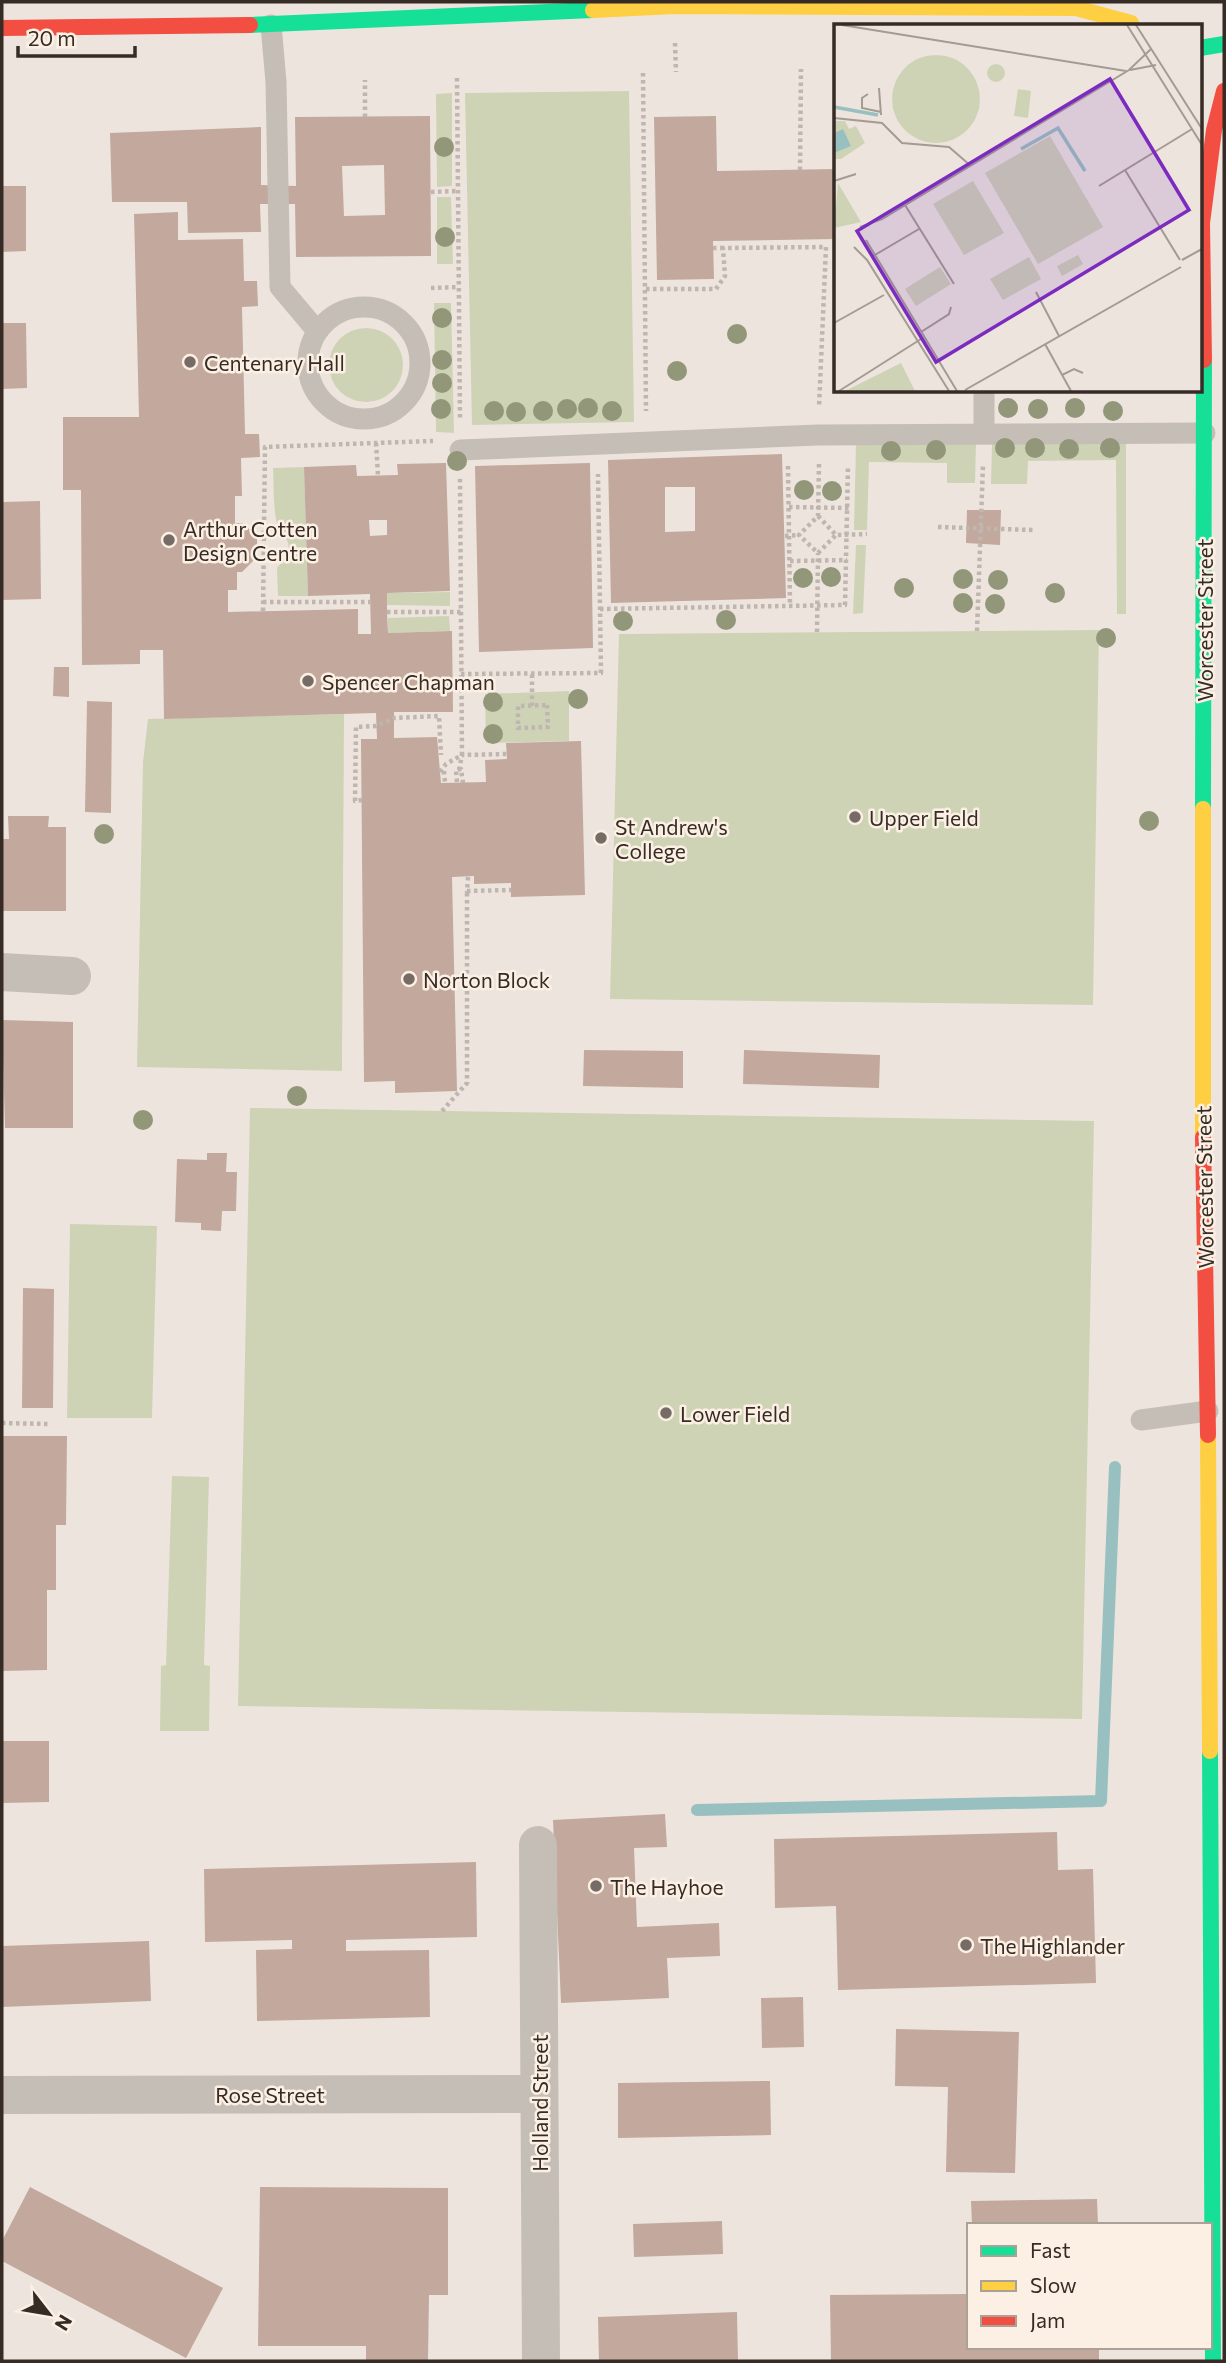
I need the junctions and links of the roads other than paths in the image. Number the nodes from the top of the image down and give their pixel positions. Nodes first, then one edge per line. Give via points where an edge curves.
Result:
1 (222, 2) edge
2 (1115, 2) edge
3 (984, 18) edge
4 (1130, 24) edge
5 (1132, 24) edge
6 (222, 25) junction
7 (271, 25) junction
8 (2, 28) edge
9 (1224, 44) edge
10 (1202, 48) edge
11 (1224, 92) edge
12 (1202, 212) edge
13 (1202, 272) edge
14 (317, 331) junction
15 (984, 392) edge
16 (984, 432) junction
17 (1205, 433) junction
18 (460, 450) road end
19 (2, 972) edge
20 (72, 976) dead end
21 (1224, 1048) edge
22 (1202, 1049) junction
23 (1208, 1411) junction
24 (1141, 1420) dead end
25 (538, 1845) dead end
26 (538, 2094) junction
27 (2, 2095) edge
28 (541, 2361) edge
29 (1213, 2361) edge

1 - 6 lane
2 - 5 street
3 - 4 street via 1076,8
3 - 7 street via 675,6
6 - 7 street
6 - 8 street
7 - 14 lane via 280,287
9 - 10 street
11 - 12 street, Worcester Street
13 - 17 street, Worcester Street
14 - 14 lane via 307,366 316,392 334,412 370,419 388,414 412,392 421,366 419,353 409,329 394,315 355,307 329,318
15 - 16 lane
16 - 17 lane
16 - 18 lane
17 - 22 street, Worcester Street
19 - 20 street
21 - 22 lane
22 - 23 street, Worcester Street
23 - 24 lane
23 - 29 street, Worcester Street
25 - 26 street, Holland Street
26 - 27 street, Rose Street
26 - 28 street, Holland Street

